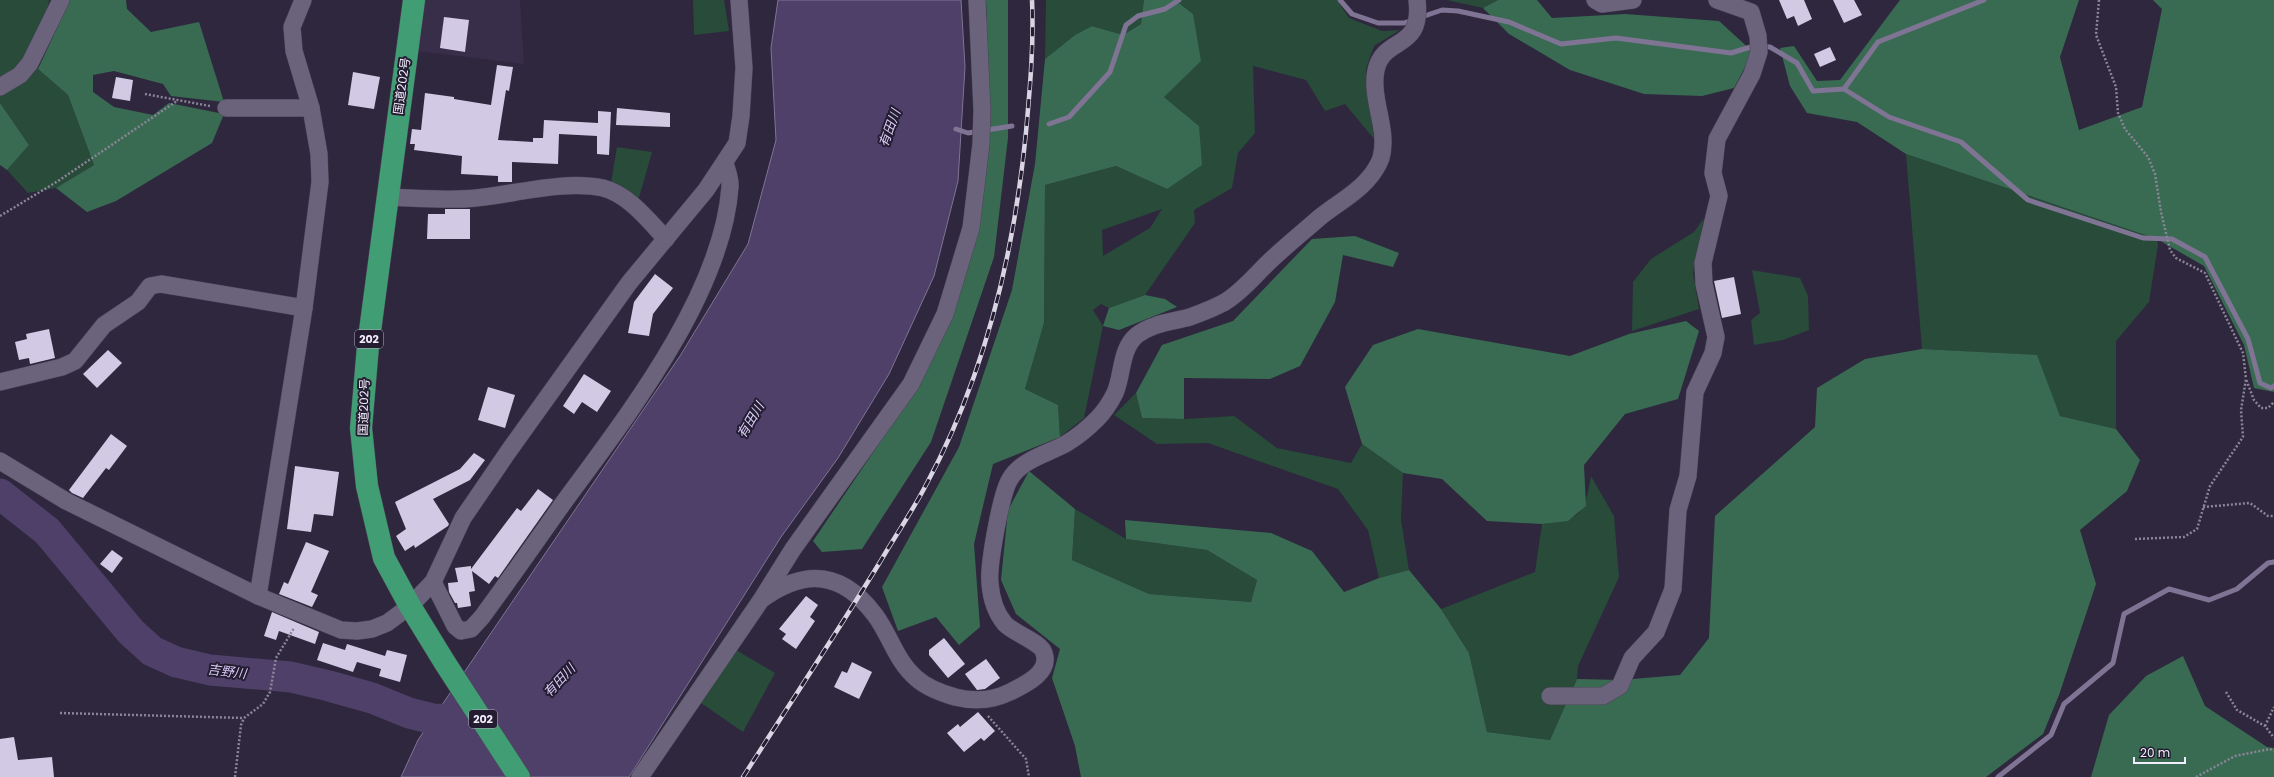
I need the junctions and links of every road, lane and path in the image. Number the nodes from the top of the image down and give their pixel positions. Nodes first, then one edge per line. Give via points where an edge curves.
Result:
1 (61, 0) edge
2 (303, 0) edge
3 (414, 0) edge
4 (739, 0) edge
5 (977, 0) edge
6 (1595, 0) edge
7 (1633, 0) edge
8 (1717, 0) edge
9 (2099, 0) edge
10 (1417, 5) edge
11 (0, 87) edge
12 (145, 94) dead end
13 (177, 101) junction
14 (226, 108) joint
15 (311, 108) junction
16 (725, 163) junction
17 (388, 197) junction
18 (0, 216) edge
19 (666, 239) junction
20 (304, 308) junction
21 (2246, 379) junction
22 (0, 382) edge
23 (2274, 402) edge
24 (0, 461) edge
25 (2203, 507) junction
26 (2274, 516) edge
27 (2135, 539) dead end
28 (433, 582) junction
29 (258, 596) junction
30 (761, 600) junction
31 (410, 606) junction
32 (303, 615) junction
33 (2226, 692) dead end
34 (1550, 696) dead end
35 (972, 701) junction
36 (2274, 707) edge
37 (60, 713) dead end
38 (244, 718) junction
39 (2265, 726) junction
40 (2274, 738) edge
41 (2274, 751) edge
42 (235, 777) edge
43 (519, 777) edge
44 (640, 777) edge
45 (1029, 777) edge
46 (2196, 777) edge

1 - 11 street via 30,63 20,75
2 - 15 street via 292,27 294,51
3 - 17 highway, 国道202号 / 202
4 - 16 street via 744,68 741,116 737,143
5 - 30 street via 981,144 971,228 945,314 910,384
6 - 7 street via 1602,4
8 - 34 street via 1751,12 1759,44 1752,74 1717,139 1713,173 1719,196 1703,263 1704,284 1716,337 1713,353 1694,392 1688,476 1678,510 1673,589 1656,632 1632,658 1620,686 1603,696
9 - 21 path via 2096,36 2116,87 2118,113 2125,129 2148,156 2153,168 2170,250 2176,258 2205,273 2243,353
10 - 35 street via 1415,30 1387,51 1379,60 1375,74 1383,138 1381,160 1368,180 1322,216 1270,261 1252,281 1226,301 1192,316 1150,327 1133,338 1125,354 1115,394 1097,419 1070,441 1020,465 1009,480 1001,500 989,579 994,606 1004,622 1017,634 1041,647 1046,656 1045,666 1037,676 1011,691 993,699
12 - 13 path
13 - 14 path
13 - 18 path via 58,181
14 - 15 street
15 - 20 street via 319,154 320,182
16 - 19 street
16 - 28 street via 731,185 723,229 710,268 689,315 636,403 471,629 462,632 455,626
17 - 19 street via 460,200 549,188 604,188 618,195 642,214
17 - 31 highway, 国道202号 / 202 via 368,346 362,428 367,486 375,525 384,558
19 - 28 street via 629,283 462,518
20 - 22 street via 161,284 150,286 138,302 104,326 74,361 62,367
20 - 29 street
21 - 23 path via 2254,400 2262,408 2268,408
21 - 25 path via 2241,410 2243,436 2210,486
24 - 29 street via 66,501
25 - 26 path via 2250,503 2268,516
25 - 27 path via 2197,529 2184,537
28 - 31 street
29 - 32 street
30 - 35 street via 774,590 804,580 827,578 849,588 876,615 898,657 916,678 939,693
30 - 44 street
31 - 32 street via 387,623 357,632 341,630
31 - 43 highway, 国道202号 / 202
32 - 38 path via 276,658 270,692 263,704
33 - 39 path via 2237,710
35 - 45 path via 1026,759
36 - 39 path
37 - 38 path
38 - 42 path
39 - 40 path
41 - 46 path via 2270,749 2235,756

